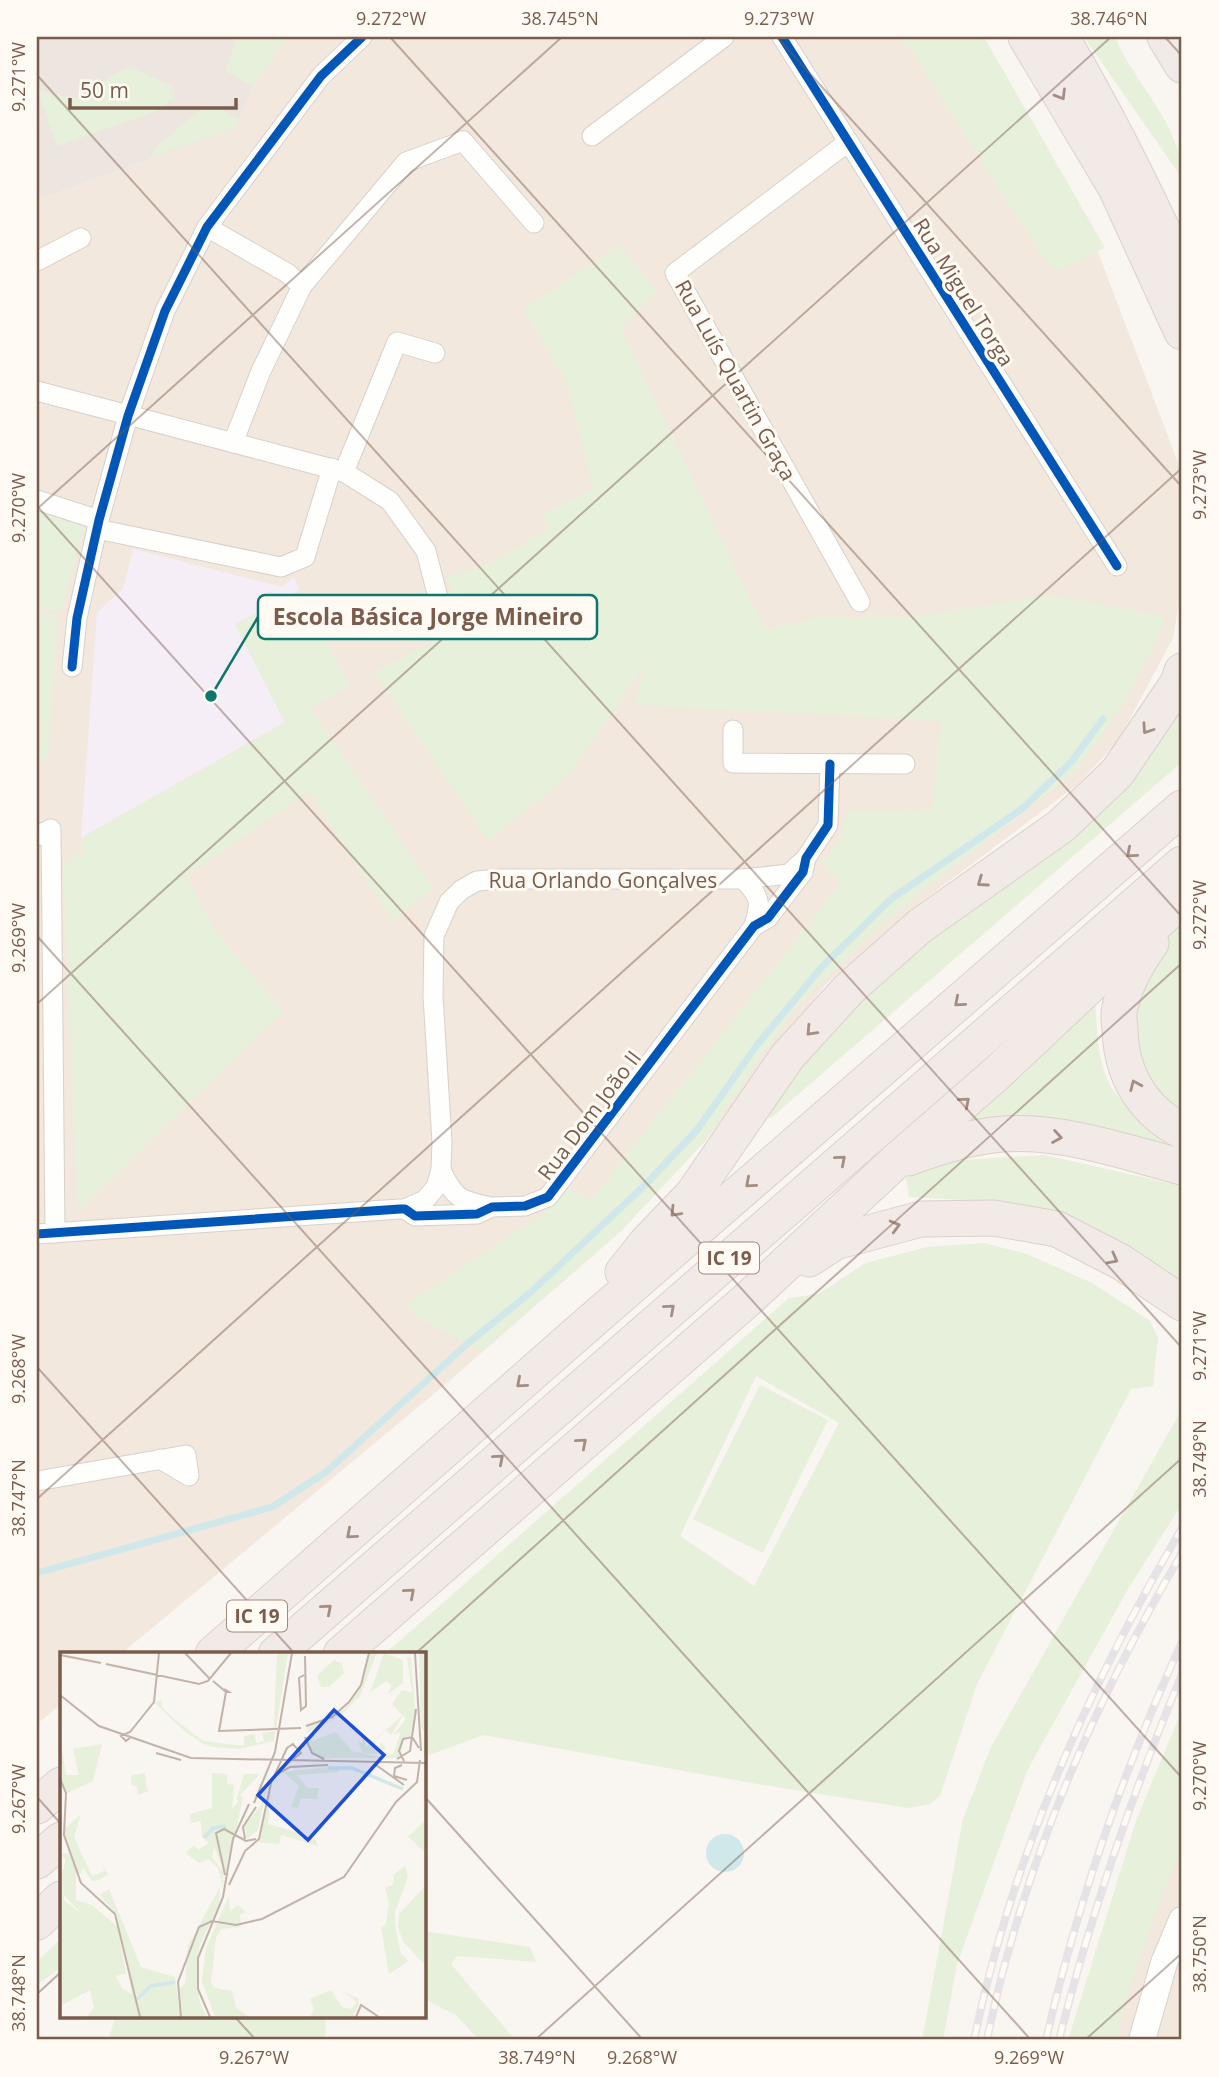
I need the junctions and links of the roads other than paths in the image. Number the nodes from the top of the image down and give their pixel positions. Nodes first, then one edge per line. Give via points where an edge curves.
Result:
1 (362, 37) edge
2 (724, 37) edge
3 (782, 37) edge
4 (1026, 37) edge
5 (1061, 37) edge
6 (1165, 37) edge
7 (1182, 65) edge
8 (1089, 83) junction
9 (592, 136) dead end
10 (848, 142) junction
11 (534, 223) dead end
12 (1182, 226) edge
13 (208, 227) junction
14 (81, 238) dead end
15 (37, 261) edge
16 (1182, 272) edge
17 (302, 286) junction
18 (1182, 332) edge
19 (435, 354) dead end
20 (37, 391) edge
21 (128, 416) junction
22 (233, 443) junction
23 (338, 470) junction
24 (37, 500) edge
25 (98, 524) junction
26 (1117, 566) dead end
27 (860, 602) dead end
28 (442, 613) dead end
29 (72, 667) dead end
30 (1182, 671) edge
31 (733, 730) dead end
32 (830, 764) junction
33 (905, 764) dead end
34 (1182, 808) edge
35 (44, 832) edge
36 (806, 858) junction
37 (1182, 864) edge
38 (743, 879) junction
39 (1181, 900) edge
40 (754, 926) junction
41 (1182, 1131) edge
42 (895, 1162) junction
43 (1182, 1167) edge
44 (441, 1170) junction
45 (492, 1207) junction
46 (405, 1209) junction
47 (46, 1234) edge
48 (748, 1299) junction
49 (1182, 1303) edge
50 (572, 1338) junction
51 (160, 1459) dead end
52 (37, 1481) edge
53 (215, 1652) edge
54 (278, 1652) edge
55 (343, 1652) edge
56 (60, 1786) edge
57 (37, 1806) edge
58 (60, 1841) edge
59 (37, 1861) edge
60 (60, 1892) edge
61 (60, 1900) edge
62 (37, 1907) edge
63 (1182, 1920) edge
64 (37, 1922) edge
65 (1142, 2040) edge

1 - 13 street via 321,76
2 - 9 street
3 - 10 street, Rua Miguel Torga
4 -> 18 highway via 1116,188
5 - 8 highway
6 - 7 highway
8 - 12 highway via 1149,168
8 - 16 highway
10 - 26 street, Rua Miguel Torga
10 - 27 street, Rua Luís Quartin Graça via 675,273
11 - 17 street via 463,141 406,162
13 - 17 street via 287,272
13 - 21 street via 165,311
14 - 15 street
17 - 22 street
19 - 23 street via 397,342
20 - 21 street
21 - 22 street
21 - 25 street
22 - 23 street
23 - 25 street via 305,557 281,567
23 - 28 street via 390,501 426,551
24 - 25 street
25 - 29 street via 77,618
30 -> 50 highway via 1117,774 1062,826 920,926 849,989 796,1047 693,1194 647,1242
31 - 32 street via 733,763
32 - 33 street
32 - 36 street, Rua Dom João II via 828,825
34 -> 50 highway, IC 19
35 - 47 street
36 - 38 street, Rua Orlando Gonçalves via 789,874
36 - 40 street, Rua Dom João II via 803,872 768,918
54 -> 37 highway, IC 19
38 - 40 street, Rua Orlando Gonçalves via 760,905
38 - 44 street, Rua Orlando Gonçalves via 500,879 477,881 461,890 449,902 434,936
41 -> 39 highway via 1138,1095 1120,1052 1119,1009 1133,969
42 -> 39 highway
40 - 45 street, Rua Dom João II via 548,1197 525,1206
42 -> 43 highway via 988,1135 1045,1135
42 - 48 highway
44 - 45 street via 451,1191 467,1202
44 - 46 street, Rua Orlando Gonçalves via 436,1187 425,1200
45 - 46 street, Rua Dom João II via 477,1214 415,1216
46 - 47 street, Rua Dom João II
48 -> 49 highway via 835,1242 921,1219 994,1218 1056,1229 1121,1262
55 -> 48 highway
50 -> 53 highway, IC 19
51 - 52 street
56 - 57 highway
58 - 59 highway
60 - 62 highway
61 - 64 highway
63 - 65 street

